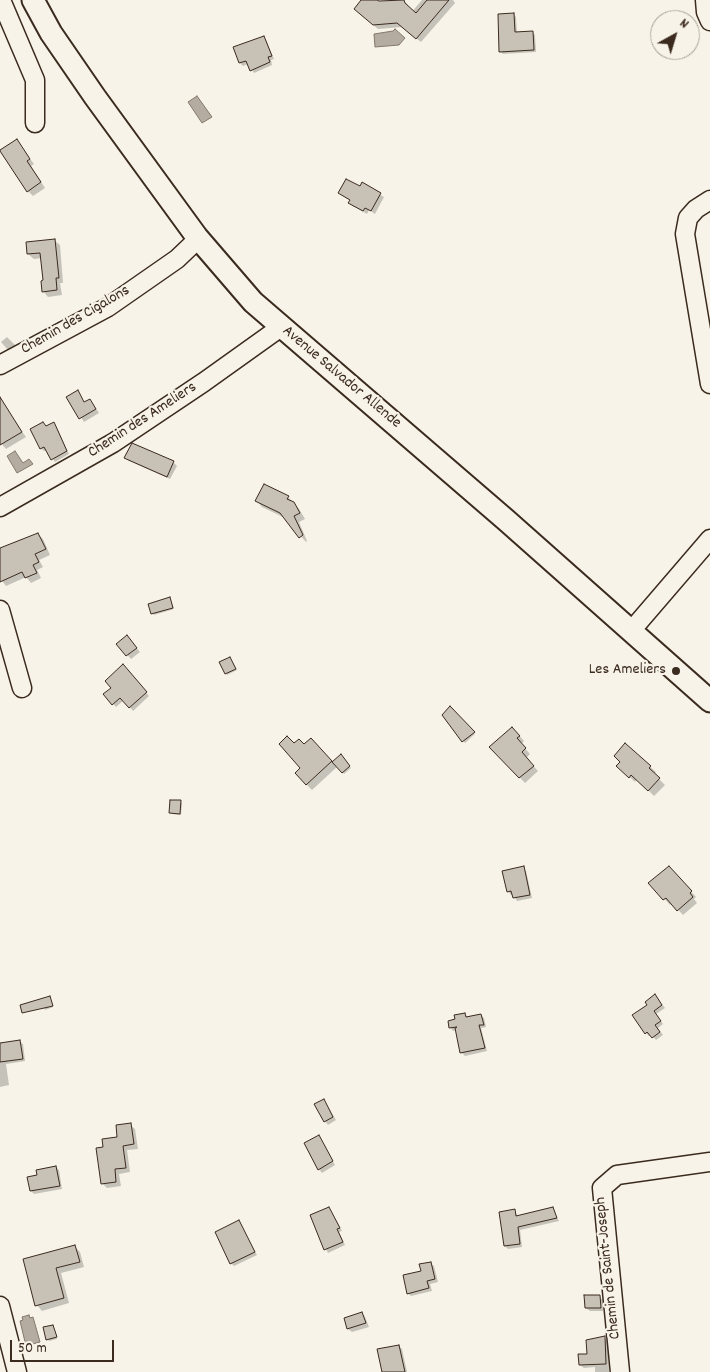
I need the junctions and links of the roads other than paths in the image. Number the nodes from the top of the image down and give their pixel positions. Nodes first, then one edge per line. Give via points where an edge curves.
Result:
1 (1, 0) edge
2 (34, 0) edge
3 (705, 0) edge
4 (710, 20) edge
5 (36, 123) dead end
6 (710, 200) edge
7 (198, 239) junction
8 (281, 327) junction
9 (0, 365) edge
10 (710, 384) edge
11 (0, 507) edge
12 (710, 539) edge
13 (0, 610) edge
14 (631, 631) junction
15 (22, 688) dead end
16 (710, 702) edge
17 (710, 1162) edge
18 (0, 1306) edge
19 (17, 1372) edge
20 (620, 1372) edge

1 - 5 street via 35,80
2 - 7 main road, Avenue Salvador Allende via 51,33
3 - 4 street
6 - 10 street via 688,218 685,234
7 - 8 main road, Avenue Salvador Allende via 253,302
7 - 9 street, Chemin des Cigalons via 176,259 108,307
8 - 11 street, Chemin des Ameliers via 113,443
8 - 14 main road, Avenue Salvador Allende
12 - 14 street
13 - 15 street
14 - 16 main road, Avenue Salvador Allende
17 - 20 street, Chemin de Saint-Joseph via 616,1175 602,1188
18 - 19 street

